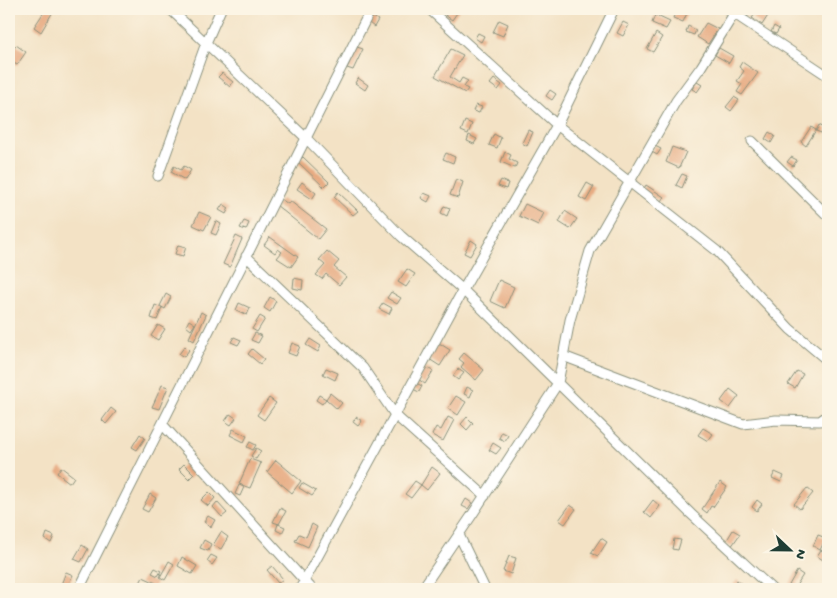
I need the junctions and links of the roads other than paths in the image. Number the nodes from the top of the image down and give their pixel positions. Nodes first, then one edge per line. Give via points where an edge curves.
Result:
1 (170, 9) edge
2 (221, 9) edge
3 (371, 9) edge
4 (429, 9) edge
5 (614, 9) edge
6 (732, 10) edge
7 (206, 43) junction
8 (828, 76) edge
9 (556, 125) junction
10 (306, 138) junction
11 (752, 141) dead end
12 (158, 176) dead end
13 (629, 183) junction
14 (828, 216) edge
15 (246, 256) junction
16 (463, 290) junction
17 (563, 356) junction
18 (828, 361) edge
19 (558, 383) junction
20 (395, 415) junction
21 (828, 415) edge
22 (162, 424) junction
23 (485, 496) junction
24 (459, 535) junction
25 (305, 580) junction
26 (79, 589) edge
27 (300, 589) edge
28 (312, 589) edge
29 (422, 589) edge
30 (485, 589) edge
31 (772, 589) edge

1 - 7 street
2 - 7 street
3 - 10 street
4 - 9 street
5 - 9 street
6 - 8 street
6 - 13 street via 701,67 676,101
7 - 10 street
7 - 12 street
9 - 13 street
9 - 16 street
10 - 15 street
10 - 16 street via 401,236
11 - 14 street
13 - 17 street via 590,251
13 - 18 street via 717,251 790,328
15 - 20 street via 363,368
15 - 22 street
16 - 19 street
16 - 20 street
17 - 19 street
17 - 21 street via 743,424 776,420 820,421
19 - 23 street
19 - 31 street
20 - 23 street
20 - 25 street
22 - 25 street
22 - 26 street
23 - 24 street
24 - 29 street
24 - 30 street
25 - 27 street
25 - 28 street

